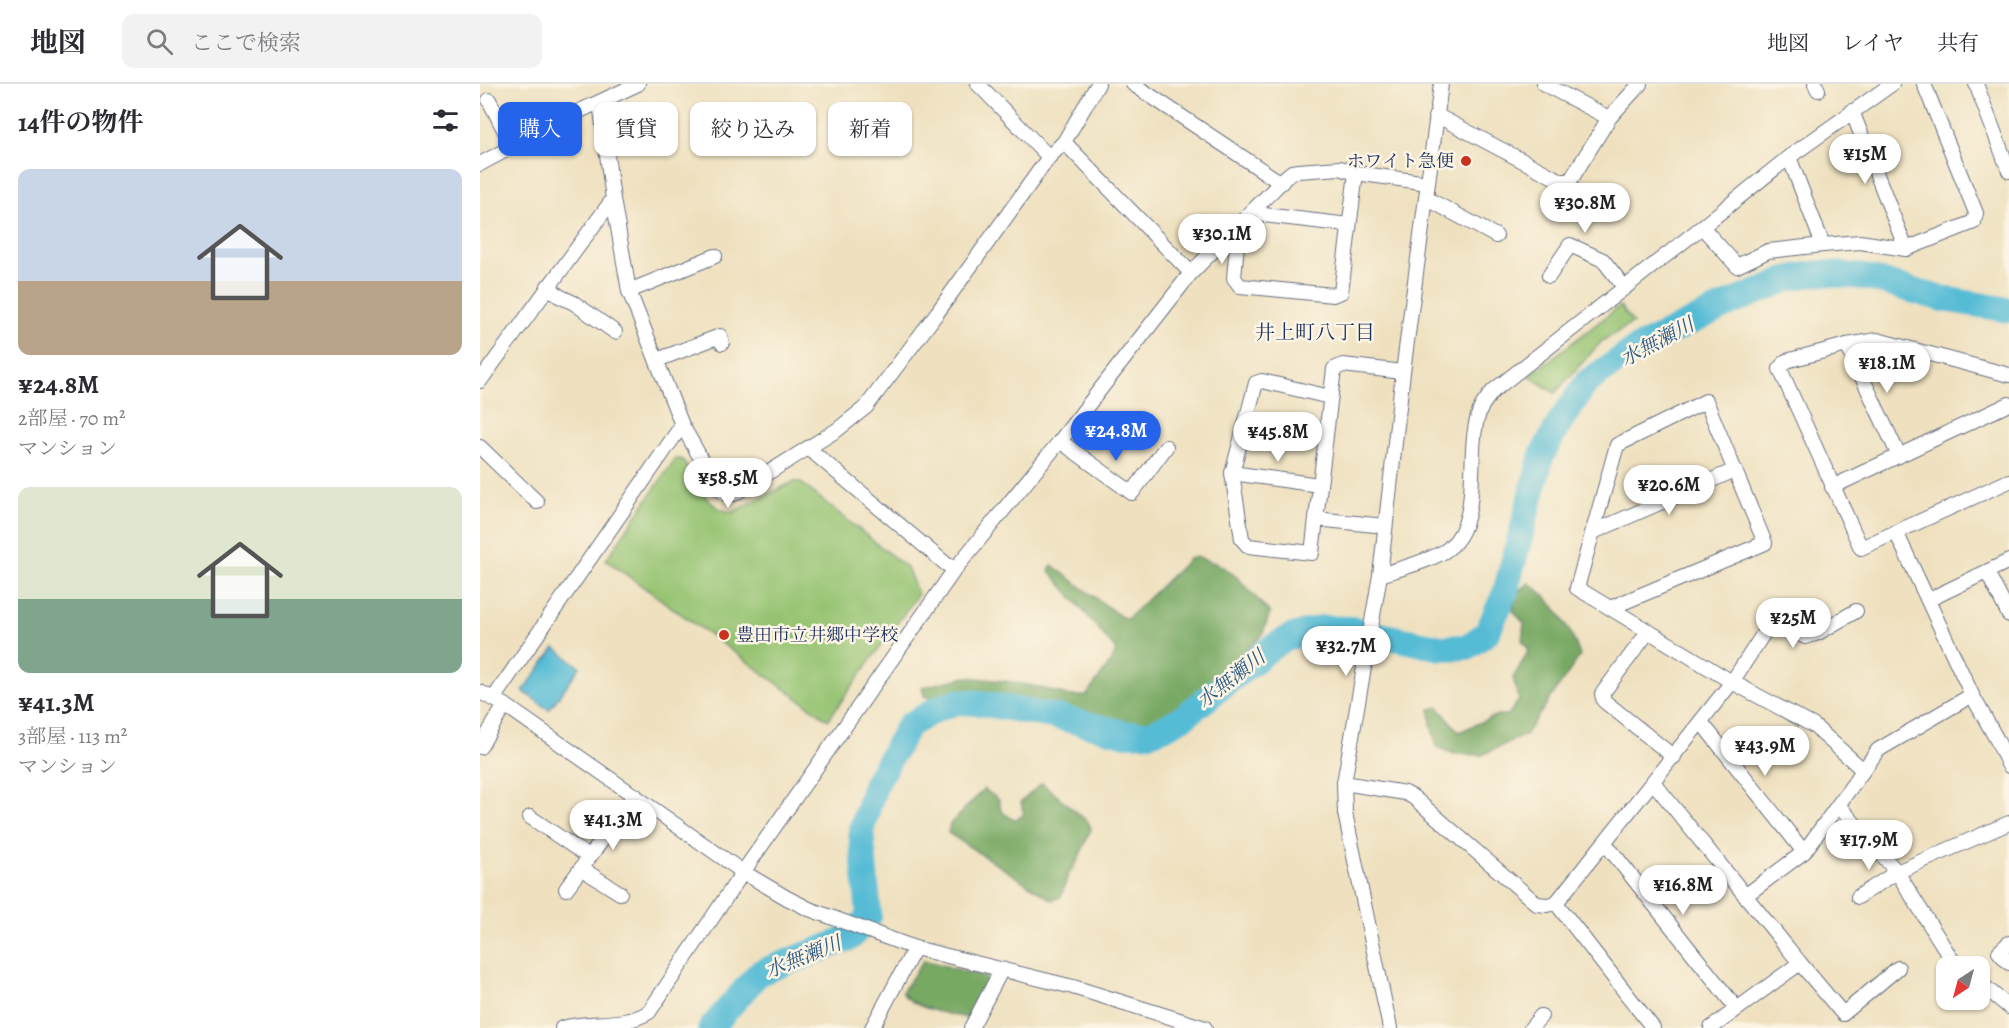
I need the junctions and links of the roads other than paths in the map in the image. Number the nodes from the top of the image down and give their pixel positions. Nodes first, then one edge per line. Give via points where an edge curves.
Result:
1 (638, 84) edge
2 (978, 84) edge
3 (1098, 84) edge
4 (1133, 84) edge
5 (1441, 84) edge
6 (1544, 84) edge
7 (1640, 84) edge
8 (1892, 84) edge
9 (1924, 84) edge
10 (1976, 84) edge
11 (619, 88) edge
12 (489, 100) dead end
13 (601, 102) edge
14 (1852, 111) junction
15 (1436, 115) junction
16 (498, 118) edge
17 (1609, 118) junction
18 (1064, 142) junction
19 (498, 155) edge
20 (607, 156) edge
21 (1049, 157) junction
22 (1789, 157) junction
23 (480, 164) edge
24 (2009, 171) edge
25 (1356, 173) junction
26 (1281, 183) junction
27 (1428, 183) junction
28 (1426, 198) junction
29 (613, 199) junction
30 (1257, 207) junction
31 (1349, 225) junction
32 (1702, 227) junction
33 (1233, 233) junction
34 (1496, 236) dead end
35 (1823, 245) junction
36 (1906, 249) junction
37 (715, 256) dead end
38 (1191, 273) junction
39 (1549, 276) dead end
40 (548, 286) junction
41 (1625, 288) junction
42 (629, 291) junction
43 (615, 332) dead end
44 (722, 343) dead end
45 (1847, 345) junction
46 (657, 360) junction
47 (1403, 372) junction
48 (2009, 375) edge
49 (480, 381) edge
50 (1330, 397) junction
51 (2009, 404) edge
52 (682, 425) junction
53 (1060, 441) junction
54 (480, 447) edge
55 (1166, 447) dead end
56 (808, 448) junction
57 (1899, 456) junction
58 (1735, 470) junction
59 (1232, 473) junction
60 (2009, 481) edge
61 (1319, 485) junction
62 (1832, 487) junction
63 (537, 502) dead end
64 (1316, 519) junction
65 (1385, 526) junction
66 (1896, 532) junction
67 (1591, 533) junction
68 (2009, 561) edge
69 (955, 569) junction
70 (1987, 572) junction
71 (1380, 575) junction
72 (1928, 600) junction
73 (1610, 608) junction
74 (1856, 611) dead end
75 (2009, 615) edge
76 (1648, 632) junction
77 (1732, 682) junction
78 (480, 692) edge
79 (1972, 695) junction
80 (499, 702) junction
81 (1701, 722) junction
82 (2003, 737) edge
83 (480, 747) edge
84 (1674, 757) junction
85 (2009, 766) edge
86 (1863, 770) junction
87 (1653, 782) junction
88 (1344, 783) junction
89 (635, 795) junction
90 (1838, 805) junction
91 (530, 817) dead end
92 (2009, 823) edge
93 (1605, 843) junction
94 (1804, 852) junction
95 (586, 863) junction
96 (743, 872) junction
97 (1897, 872) junction
98 (566, 889) dead end
99 (620, 893) dead end
100 (1745, 896) junction
101 (1858, 897) dead end
102 (1556, 903) junction
103 (2009, 943) edge
104 (915, 948) junction
105 (1950, 956) edge
106 (1800, 963) junction
107 (2009, 963) edge
108 (1898, 968) dead end
109 (1002, 969) junction
110 (1990, 991) edge
111 (2009, 1007) edge
112 (1737, 1009) junction
113 (1540, 1016) dead end
114 (562, 1028) edge
115 (872, 1028) edge
116 (971, 1028) edge
117 (1205, 1028) edge
118 (1389, 1028) edge
119 (1531, 1028) edge
120 (1653, 1028) edge
121 (1711, 1028) edge

1 - 11 street
2 - 21 street
3 - 18 street
4 - 26 street
5 - 15 street
6 - 17 street
7 - 17 street
8 - 14 street
9 - 36 street via 1976,213 1974,222
10 - 24 street
11 - 13 street
12 - 16 street
14 - 22 street
14 - 36 street
15 - 17 street via 1561,182 1570,181
15 - 27 street
18 - 21 street
18 - 38 street
19 - 23 street
20 - 29 street
21 - 56 street via 866,407
22 - 32 street
22 - 35 street
25 - 26 street via 1340,168 1298,171
25 - 27 street
25 - 31 street
26 - 30 street
27 - 28 street
28 - 34 street
28 - 47 street
29 - 40 street
29 - 42 street
30 - 31 street via 1264,215
30 - 33 street
31 - 33 street via 1341,292 1333,295 1240,286 1234,278
32 - 35 street via 1737,266 1768,251
32 - 41 street
33 - 38 street
35 - 36 street via 1860,242
37 - 42 street
38 - 53 street
39 - 41 street via 1570,245 1603,260
40 - 43 street
40 - 49 street
41 - 71 street via 1493,391 1481,407 1470,504 1464,528 1449,549
42 - 46 street
44 - 46 street via 720,336
45 - 48 street via 1877,340
45 - 57 street
45 - 62 street via 1786,361 1780,369
46 - 52 street
47 - 50 street via 1338,366 1334,369
47 - 65 street
50 - 59 street via 1262,381 1256,383
50 - 61 street
51 - 57 street
52 - 56 street via 723,494 734,494
52 - 80 street
53 - 55 street via 1132,493
53 - 69 street
54 - 63 street
56 - 69 street
57 - 62 street
58 - 67 street
58 - 67 street via 1706,401 1617,445
58 - 73 street via 1765,543
59 - 61 street
59 - 64 street via 1242,539 1248,546 1312,553
60 - 66 street
61 - 64 street
62 - 66 street via 1861,548
64 - 65 street
65 - 71 street
66 - 72 street
67 - 73 street via 1577,588
68 - 70 street
69 - 96 street
70 - 72 street
70 - 75 street
71 - 88 street
72 - 79 street
73 - 76 street
74 - 77 street via 1804,637 1773,619
76 - 77 street
76 - 84 street via 1602,694 1604,701
77 - 81 street
77 - 86 street via 1814,726
78 - 80 street
79 - 82 street
79 - 86 street via 1878,750
80 - 83 street
80 - 89 street
81 - 84 street
81 - 94 street
82 - 85 street
84 - 87 street
86 - 90 street
87 - 93 street
87 - 100 street
88 - 102 street via 1413,797 1537,903
88 - 118 street via 1345,813
89 - 95 street
89 - 96 street
90 - 94 street
90 - 97 street
91 - 95 street
92 - 97 street
93 - 102 street
93 - 112 street
94 - 100 street
95 - 98 street
95 - 99 street
96 - 104 street via 809,909
96 - 114 street via 649,1012 638,1020 621,1024
97 - 101 street
97 - 105 street
100 - 106 street
102 - 120 street
103 - 107 street via 1999,952
104 - 109 street
104 - 115 street
106 - 108 street via 1844,1014
106 - 112 street
109 - 116 street
109 - 117 street
110 - 111 street
112 - 121 street
113 - 119 street

